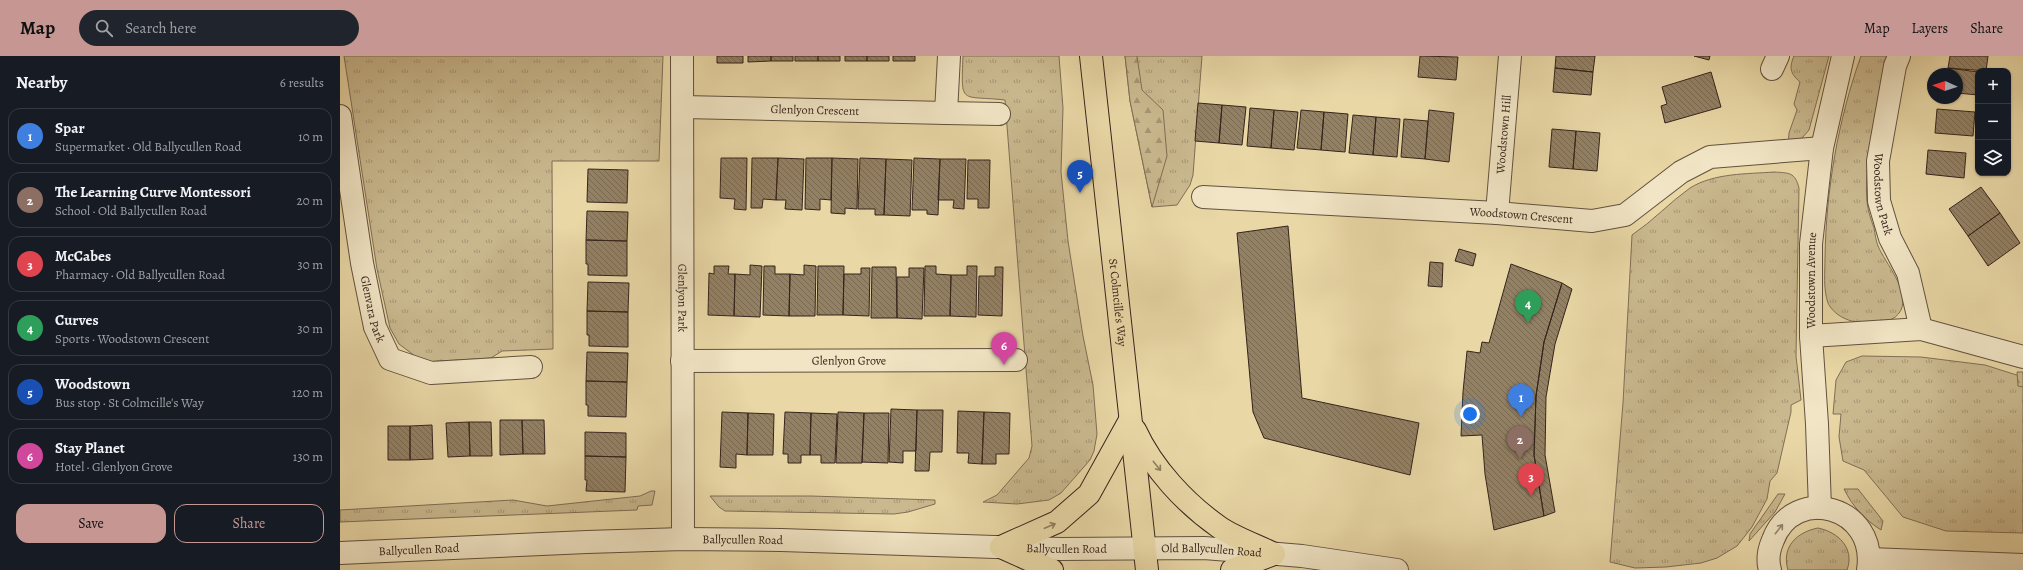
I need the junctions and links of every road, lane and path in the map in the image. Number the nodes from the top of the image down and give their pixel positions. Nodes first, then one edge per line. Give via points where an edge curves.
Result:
1 (682, 56) edge
2 (950, 56) edge
3 (1091, 56) edge
4 (1510, 56) edge
5 (1843, 56) edge
6 (1899, 56) edge
7 (683, 107) junction
8 (946, 113) junction
9 (999, 114) dead end
10 (340, 116) edge
11 (1822, 148) junction
12 (1203, 196) dead end
13 (1497, 213) junction
14 (1921, 329) junction
15 (1811, 336) junction
16 (2023, 357) edge
17 (1016, 360) dead end
18 (682, 361) junction
19 (531, 367) dead end
20 (1130, 420) junction
21 (1820, 508) junction
22 (683, 539) junction
23 (1001, 547) junction
24 (340, 553) edge
25 (1274, 554) junction
26 (1146, 560) edge
27 (1869, 565) edge
28 (2023, 565) edge
29 (1764, 569) edge
30 (1052, 570) edge
31 (1232, 570) edge
32 (1397, 570) edge

1 - 7 street, Glenlyon Park
2 - 8 street
3 - 20 main road, St Colmcille's Way
4 - 13 street, Woodstown Hill
5 - 11 street, Woodstown Avenue
6 - 14 street, Woodstown Park via 1878,161 1879,201 1890,238 1908,273
7 - 8 street, Glenlyon Crescent
7 - 18 street, Glenlyon Park
8 - 9 street, Glenlyon Crescent
10 - 19 street, Glenvara Park via 362,263 375,327 390,359 431,373
11 - 13 street, Woodstown Crescent via 1710,157 1681,172 1625,215 1592,221
11 - 15 street, Woodstown Avenue via 1811,244
12 - 13 street, Woodstown Crescent
14 - 15 street
14 - 16 street
15 - 21 street, Woodstown Avenue
17 - 18 street, Glenlyon Grove
18 - 22 street, Glenlyon Park
23 -> 20 main road via 1057,522 1089,494
20 -> 25 main road via 1143,448 1182,497 1220,527
20 - 26 main road, St Colmcille's Way
21 - 27 street via 1835,510 1849,518 1860,529 1868,543
29 -> 21 street via 1776,532 1787,519 1802,511
22 - 23 street, Ballycullen Road
22 - 24 street, Ballycullen Road via 486,545
23 - 26 street, Ballycullen Road
23 - 30 main road
25 - 26 street, Old Ballycullen Road via 1204,548
25 - 31 main road
25 - 32 street, Old Ballycullen Road via 1329,559
27 - 28 street

